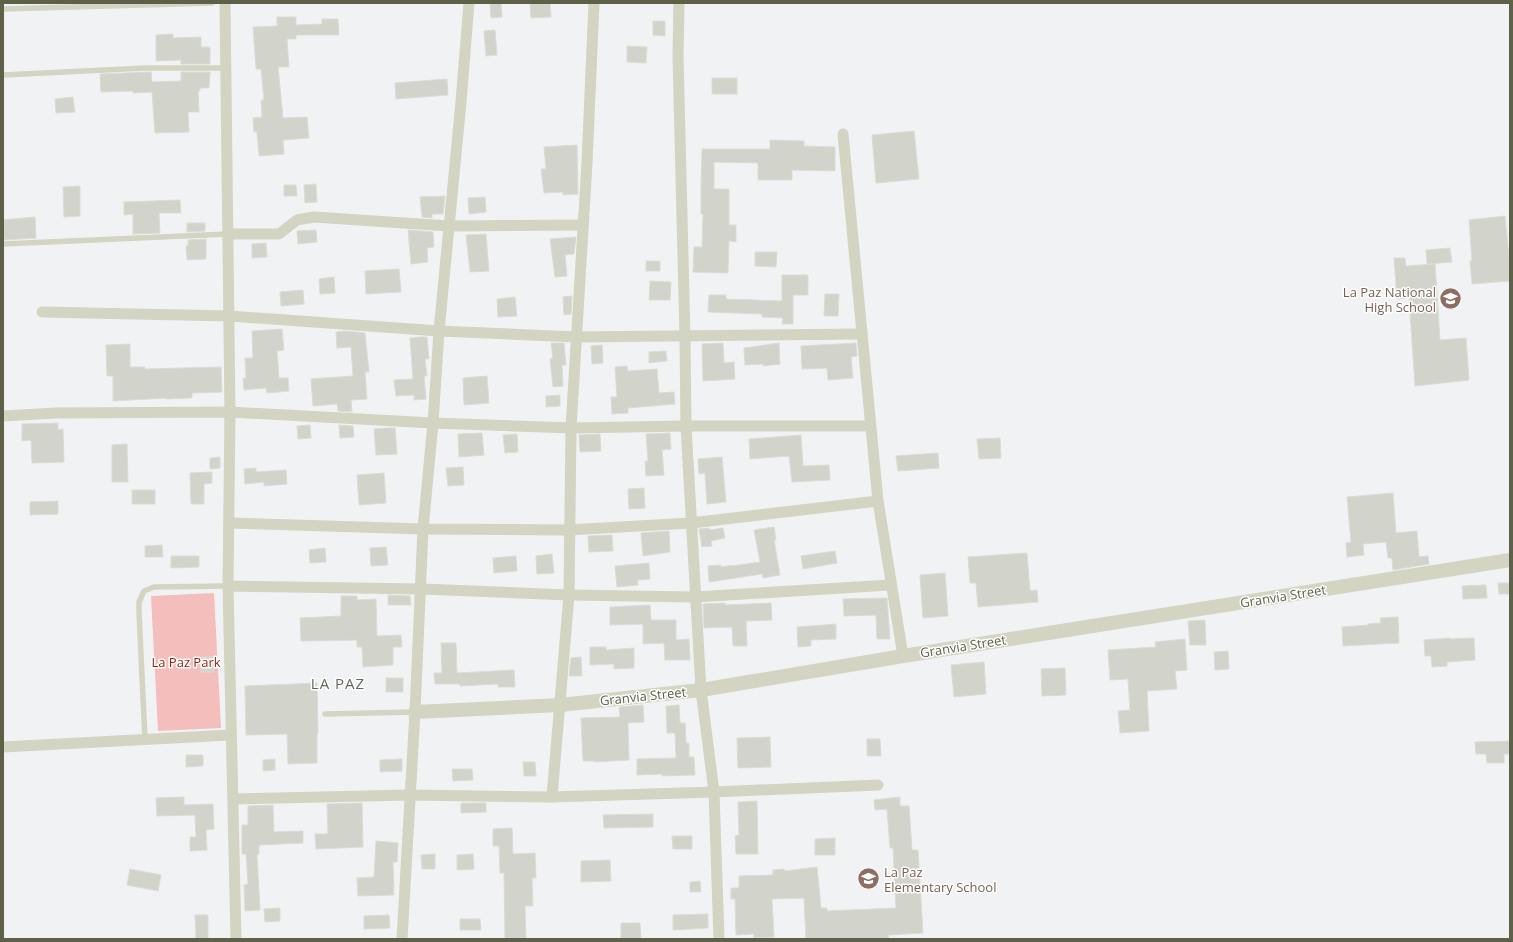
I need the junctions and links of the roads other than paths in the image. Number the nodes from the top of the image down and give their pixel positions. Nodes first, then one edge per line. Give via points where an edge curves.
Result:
1 (212, 3) edge
2 (225, 3) edge
3 (468, 3) edge
4 (594, 3) edge
5 (680, 3) edge
6 (3, 9) edge
7 (226, 68) junction
8 (3, 75) edge
9 (843, 134) dead end
10 (583, 224) junction
11 (449, 226) junction
12 (228, 234) junction
13 (3, 244) edge
14 (42, 312) dead end
15 (229, 316) junction
16 (439, 331) junction
17 (862, 334) junction
18 (685, 336) junction
19 (577, 337) junction
20 (230, 412) junction
21 (3, 416) edge
22 (433, 423) junction
23 (686, 426) junction
24 (870, 426) junction
25 (571, 428) junction
26 (878, 501) junction
27 (691, 522) junction
28 (229, 523) junction
29 (423, 529) junction
30 (568, 530) junction
31 (1510, 560) edge
32 (890, 585) junction
33 (228, 586) junction
34 (421, 590) junction
35 (569, 595) junction
36 (695, 596) junction
37 (903, 656) junction
38 (701, 690) junction
39 (560, 705) junction
40 (415, 712) junction
41 (325, 714) dead end
42 (230, 735) junction
43 (146, 740) junction
44 (3, 747) edge
45 (878, 785) dead end
46 (714, 792) junction
47 (410, 795) junction
48 (552, 797) junction
49 (234, 799) junction
50 (236, 939) edge
51 (402, 939) edge
52 (718, 939) edge

1 - 6 lane
2 - 7 street
3 - 11 street
4 - 10 street
5 - 18 street via 678,56
7 - 8 lane via 146,68
7 - 12 street
9 - 17 street
10 - 11 street
10 - 19 street
11 - 12 street via 314,217 297,220 279,234
11 - 16 street
12 - 13 lane
12 - 15 street
14 - 15 street
15 - 16 street
15 - 20 street
16 - 19 street
16 - 22 street
17 - 18 street
17 - 24 street
18 - 19 street
18 - 23 street
19 - 25 street
20 - 21 street via 56,413
20 - 22 street
20 - 28 street
22 - 25 street
22 - 29 street
23 - 24 street
23 - 25 street
23 - 27 street
24 - 26 street
25 - 30 street
26 - 27 street
26 - 32 street
27 - 30 street
27 - 36 street
28 - 29 street
28 - 33 street
29 - 30 street
29 - 34 street
30 - 35 street
31 - 37 street, Granvia Street
32 - 36 street
32 - 37 street
33 - 34 street
33 - 42 street
33 - 43 lane via 154,587 144,591 139,602 139,612
34 - 35 street
34 - 40 street
35 - 36 street
35 - 39 street
36 - 38 street
37 - 38 street, Granvia Street
38 - 39 street, Granvia Street
38 - 46 street
39 - 40 street, Granvia Street
39 - 48 street
40 - 41 lane
40 - 47 street
42 - 43 street
42 - 49 street
43 - 44 street
45 - 46 street
46 - 48 street
46 - 52 street
47 - 48 street
47 - 49 street
47 - 51 street
49 - 50 street

